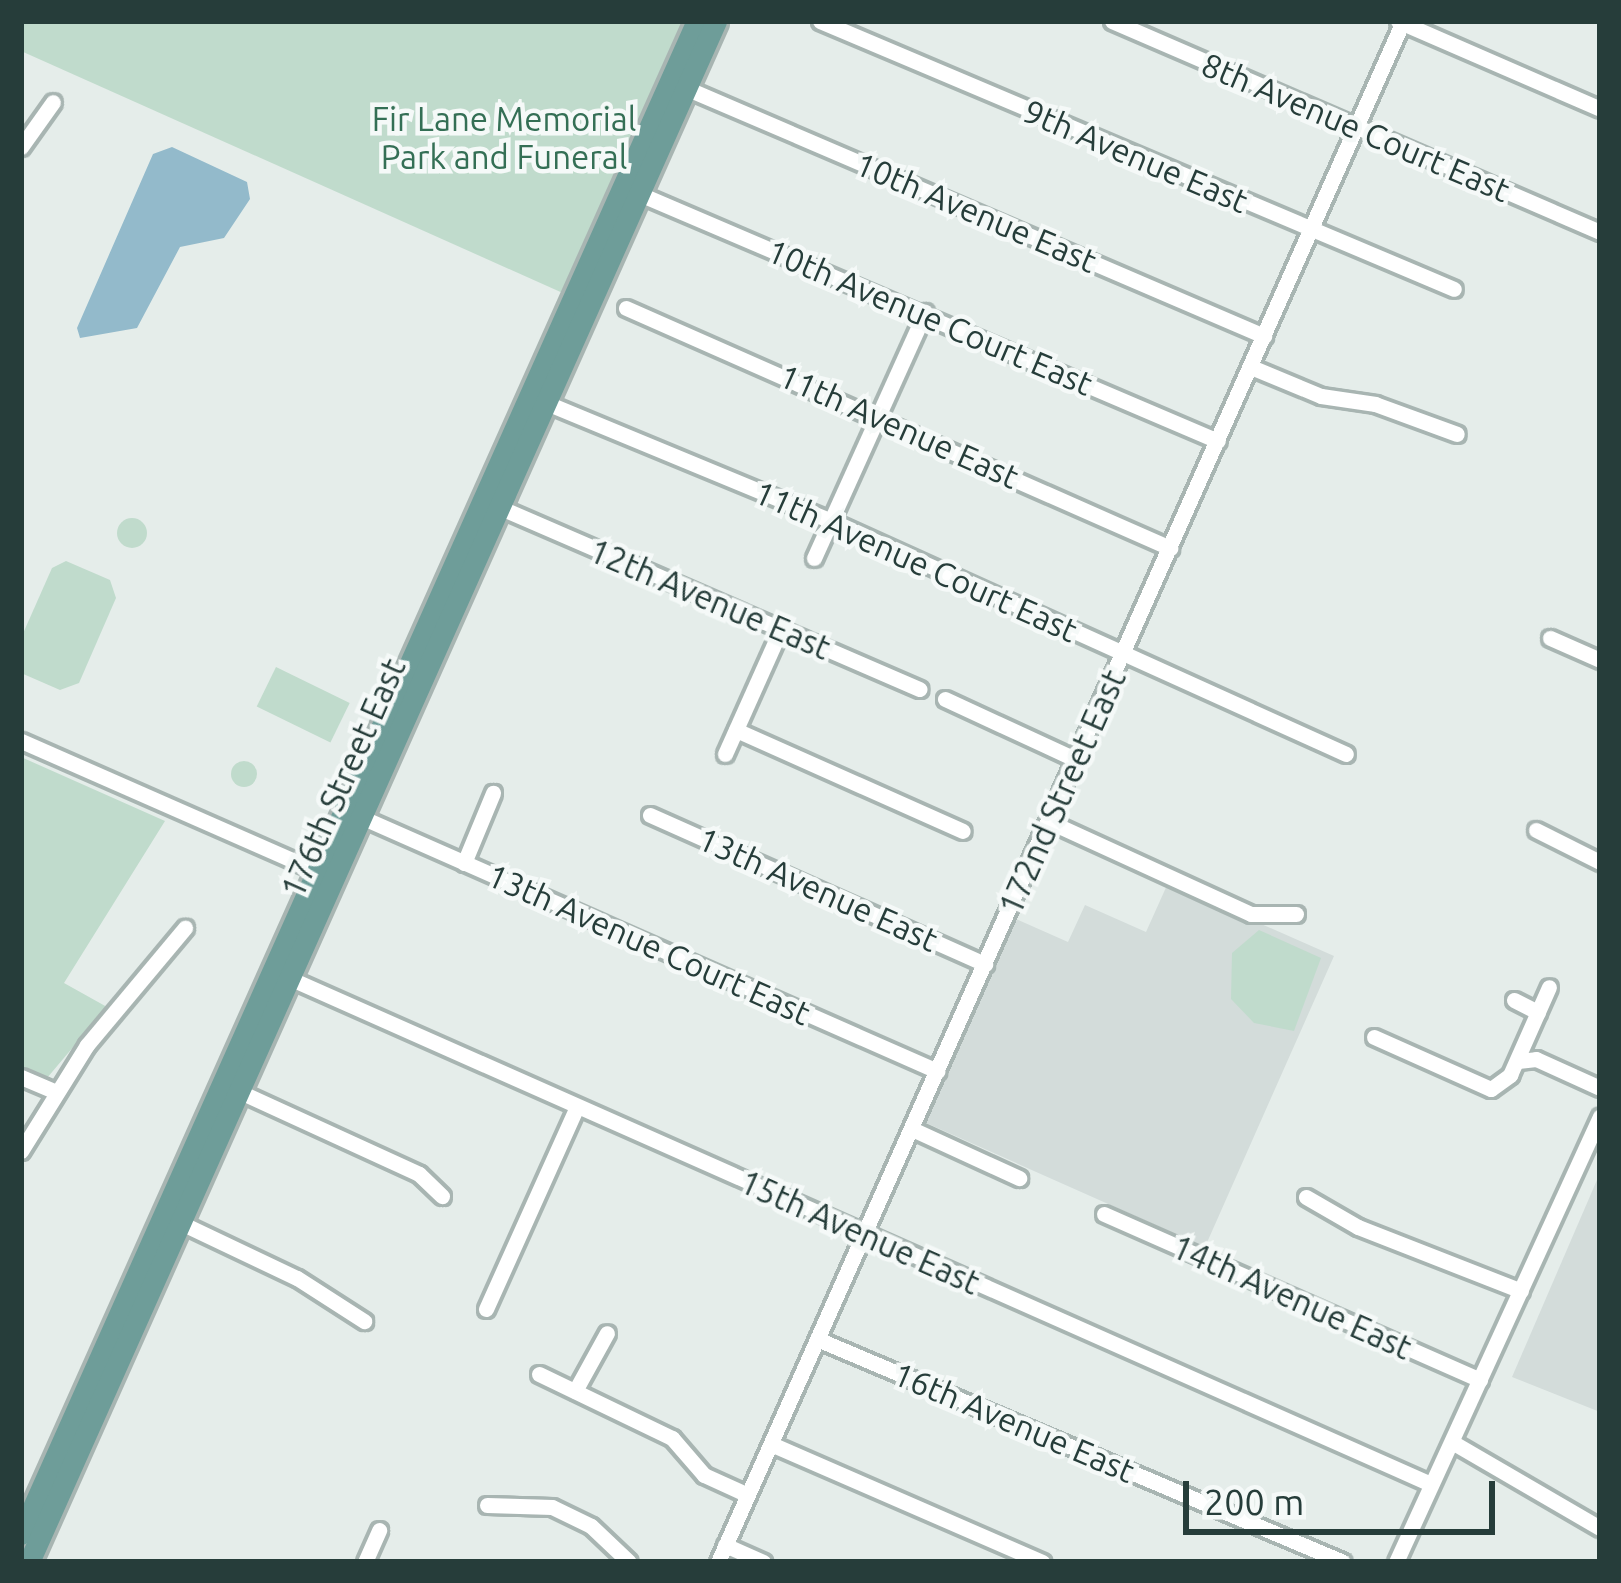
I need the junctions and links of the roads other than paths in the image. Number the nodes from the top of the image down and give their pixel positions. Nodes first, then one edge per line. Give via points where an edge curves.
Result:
1 (697, 21) edge
2 (716, 21) edge
3 (820, 21) edge
4 (1112, 21) edge
5 (1402, 22) edge
6 (688, 89) junction
7 (53, 102) dead end
8 (1600, 109) edge
9 (1357, 128) junction
10 (21, 147) edge
11 (641, 195) junction
12 (1311, 231) junction
13 (1600, 232) edge
14 (1454, 289) dead end
15 (626, 308) dead end
16 (925, 312) junction
17 (569, 315) junction
18 (1264, 336) junction
19 (1251, 367) junction
20 (549, 404) junction
21 (879, 416) junction
22 (1457, 434) dead end
23 (1217, 441) junction
24 (501, 508) junction
25 (831, 521) junction
26 (1170, 548) junction
27 (814, 558) dead end
28 (781, 629) junction
29 (1550, 638) dead end
30 (1124, 654) junction
31 (1600, 660) edge
32 (920, 689) dead end
33 (398, 695) junction
34 (945, 699) dead end
35 (736, 730) junction
36 (21, 741) edge
37 (725, 754) dead end
38 (1346, 754) dead end
39 (1077, 760) junction
40 (493, 793) dead end
41 (650, 815) dead end
42 (362, 817) junction
43 (1050, 822) junction
44 (1536, 830) dead end
45 (964, 831) dead end
46 (1600, 862) edge
47 (464, 863) junction
48 (325, 874) junction
49 (1296, 914) dead end
50 (185, 928) dead end
51 (985, 964) junction
52 (290, 978) junction
53 (1549, 987) dead end
54 (1514, 1000) dead end
55 (1538, 1012) junction
56 (1374, 1037) dead end
57 (1518, 1060) junction
58 (937, 1071) junction
59 (21, 1077) edge
60 (1600, 1088) edge
61 (238, 1091) junction
62 (56, 1092) junction
63 (575, 1109) junction
64 (1600, 1116) edge
65 (912, 1130) junction
66 (21, 1151) edge
67 (198, 1159) junction
68 (1019, 1178) dead end
69 (442, 1196) dead end
70 (1306, 1197) dead end
71 (1104, 1214) dead end
72 (181, 1223) junction
73 (865, 1234) junction
74 (1520, 1292) junction
75 (487, 1309) dead end
76 (364, 1321) dead end
77 (607, 1333) dead end
78 (818, 1339) junction
79 (539, 1374) dead end
80 (1480, 1380) junction
81 (575, 1391) junction
82 (83, 1395) junction
83 (1452, 1442) junction
84 (771, 1444) junction
85 (63, 1483) junction
86 (1431, 1484) junction
87 (748, 1496) junction
88 (28, 1499) edge
89 (487, 1505) dead end
90 (1600, 1528) edge
91 (380, 1530) dead end
92 (21, 1534) edge
93 (725, 1545) junction
94 (25, 1561) edge
95 (365, 1562) edge
96 (629, 1562) edge
97 (718, 1562) edge
98 (763, 1562) edge
99 (1042, 1562) edge
100 (1342, 1562) edge
101 (1396, 1562) edge

1 - 17 main road, 176th Street East
2 - 6 main road, 176th Street East
3 - 12 street, 9th Avenue East
4 - 9 street, 8th Avenue Court East
5 - 8 street
5 - 9 street, 172nd Street East
6 - 11 main road, 176th Street East
6 - 18 street, 10th Avenue East
7 - 10 street
9 - 12 street, 172nd Street East
9 - 13 street, 8th Avenue Court East
11 - 16 street, 10th Avenue Court East
11 - 20 main road, 176th Street East
12 - 14 street, 9th Avenue East
12 - 18 street, 172nd Street East
15 - 21 street, 11th Avenue East
16 - 21 street
16 - 23 street, 10th Avenue Court East
17 - 20 main road
17 - 33 main road, 176th Street East
18 - 19 street, 172nd Street East
19 - 22 street
19 - 23 street, 172nd Street East
20 - 24 main road, 176th Street East
20 - 25 street, 11th Avenue Court East
21 - 25 street
21 - 26 street, 11th Avenue East
23 - 26 street, 172nd Street East
24 - 28 street, 12th Avenue East
24 - 42 main road, 176th Street East
25 - 27 street
25 - 30 street, 11th Avenue Court East
26 - 30 street, 172nd Street East
28 - 32 street, 12th Avenue East
28 - 35 street
29 - 31 street
30 - 38 street, 11th Avenue Court East
30 - 39 street, 172nd Street East
33 - 42 main road via 358,805
33 - 48 main road, 176th Street East
34 - 39 street
35 - 37 street
35 - 45 street
36 - 48 street
39 - 43 street, 172nd Street East
40 - 47 street
41 - 51 street, 13th Avenue East
42 - 47 street, 13th Avenue Court East
42 - 48 main road, 176th Street East
43 - 49 street via 1251,914
43 - 51 street, 172nd Street East
44 - 46 street
47 - 58 street, 13th Avenue Court East
48 - 52 main road, 176th Street East
48 - 67 main road, 176th Street East
50 - 62 street
51 - 58 street, 172nd Street East
52 - 61 main road, 176th Street East
52 - 63 street, 15th Avenue East
53 - 55 street
54 - 55 street
55 - 57 street
56 - 57 street via 1482,1088 1505,1081
57 - 60 street via 1536,1059
58 - 65 street, 172nd Street East
59 - 62 street
61 - 67 main road, 176th Street East
61 - 69 street via 419,1174
62 - 66 street
63 - 73 street, 15th Avenue East
63 - 75 street
64 - 74 street
65 - 68 street
65 - 73 street, 172nd Street East
67 - 72 main road, 176th Street East
67 - 82 main road, 176th Street East
70 - 74 street via 1358,1227
71 - 80 street, 14th Avenue East
72 - 76 street via 297,1278
72 - 85 main road, 176th Street East
73 - 78 street, 172nd Street East
73 - 86 street, 15th Avenue East
74 - 80 street
77 - 81 street
78 - 84 street, 172nd Street East
78 - 100 street, 16th Avenue East
79 - 81 street
80 - 83 street
81 - 87 street via 673,1438 704,1475
82 - 85 main road
82 - 88 main road, 176th Street East
83 - 86 street
83 - 90 street
84 - 87 street, 172nd Street East
84 - 99 street
85 - 94 main road, 176th Street East
86 - 101 street
87 - 93 street, 172nd Street East
88 - 92 main road, 176th Street East
88 - 94 main road via 39,1516
89 - 96 street via 552,1507 591,1526
91 - 95 street
93 - 97 street, 172nd Street East
93 - 98 street

